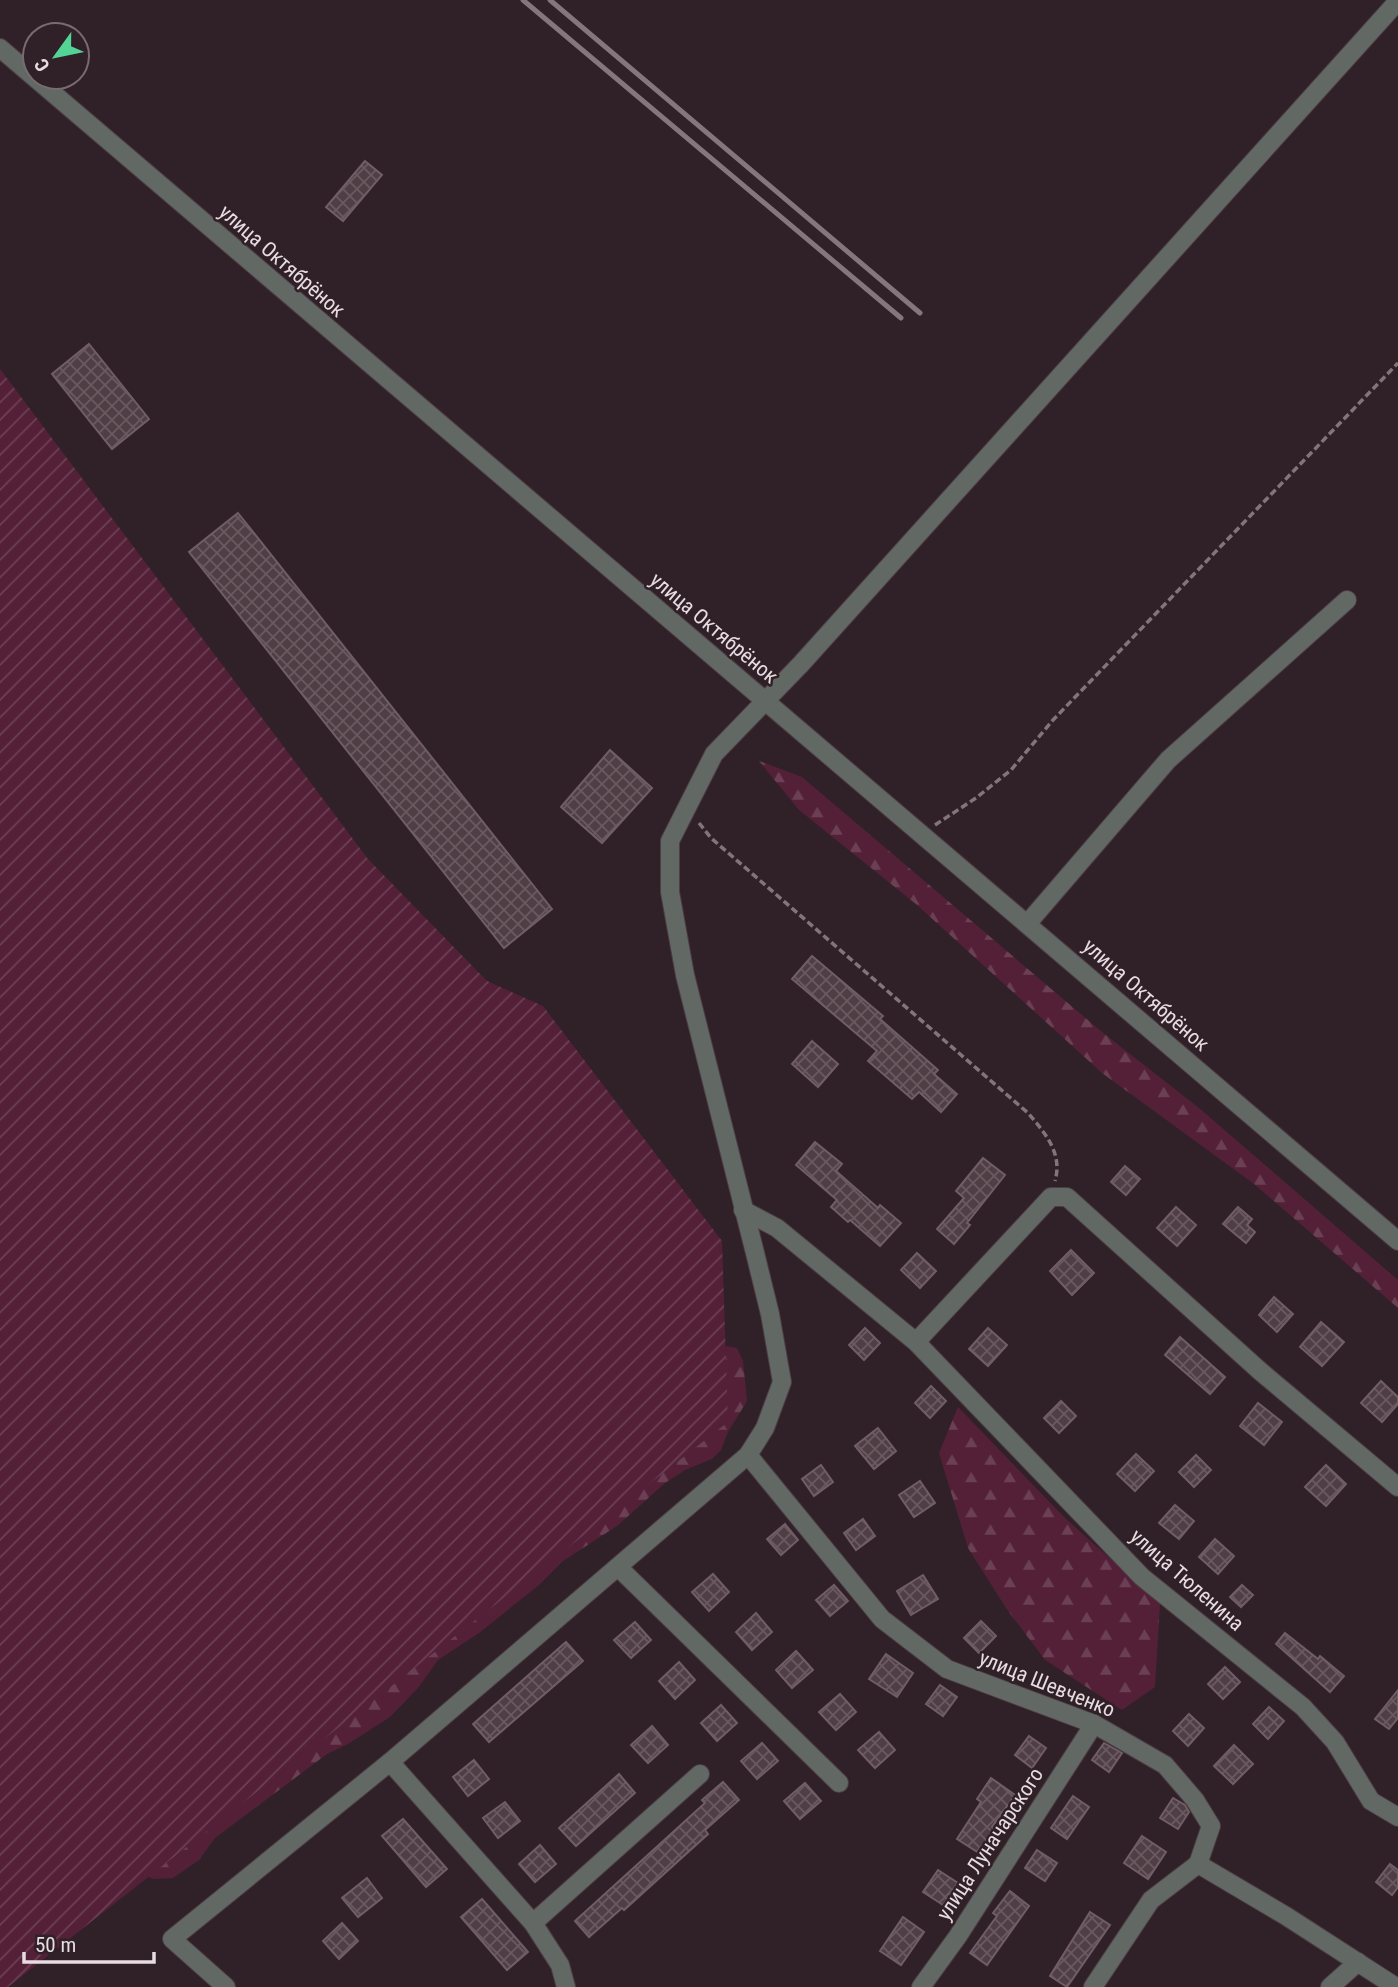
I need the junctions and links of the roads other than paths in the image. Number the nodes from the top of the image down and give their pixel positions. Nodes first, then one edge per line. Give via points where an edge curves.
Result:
1 (1398, 1) edge
2 (0, 48) edge
3 (1347, 600) dead end
4 (765, 700) junction
5 (1027, 924) junction
6 (743, 1210) junction
7 (1398, 1241) edge
8 (916, 1342) junction
9 (748, 1455) junction
10 (1398, 1487) edge
11 (618, 1567) junction
12 (1094, 1724) junction
13 (390, 1762) junction
14 (700, 1774) dead end
15 (839, 1783) dead end
16 (1398, 1817) edge
17 (1198, 1864) junction
18 (533, 1923) junction
19 (1357, 1962) junction
20 (226, 1987) edge
21 (566, 1987) edge
22 (921, 1987) edge
23 (1093, 1987) edge
24 (1330, 1987) edge
25 (1396, 1987) edge

1 - 4 street
2 - 4 street, улица Октябрёнок
3 - 5 street via 1168,760
4 - 5 street, улица Октябрёнок
4 - 6 street via 714,754 670,841 670,892 685,975
5 - 7 street, улица Октябрёнок
6 - 8 street, улица Тюленина via 777,1228
6 - 9 street via 782,1382 765,1428
8 - 10 street via 1051,1197 1067,1197 1260,1371
8 - 16 street, улица Тюленина via 1142,1577 1303,1707 1335,1742 1371,1801
9 - 11 street
9 - 12 street, улица Шевченко via 882,1619 947,1669
11 - 13 street
11 - 15 street
12 - 17 street, улица Шевченко via 1165,1766 1195,1800 1211,1826
12 - 22 street, улица Луначарского
13 - 18 street
13 - 20 street via 172,1939
14 - 18 street
17 - 19 street
17 - 23 street via 1152,1900
18 - 21 street via 560,1965
19 - 24 street
19 - 25 street

